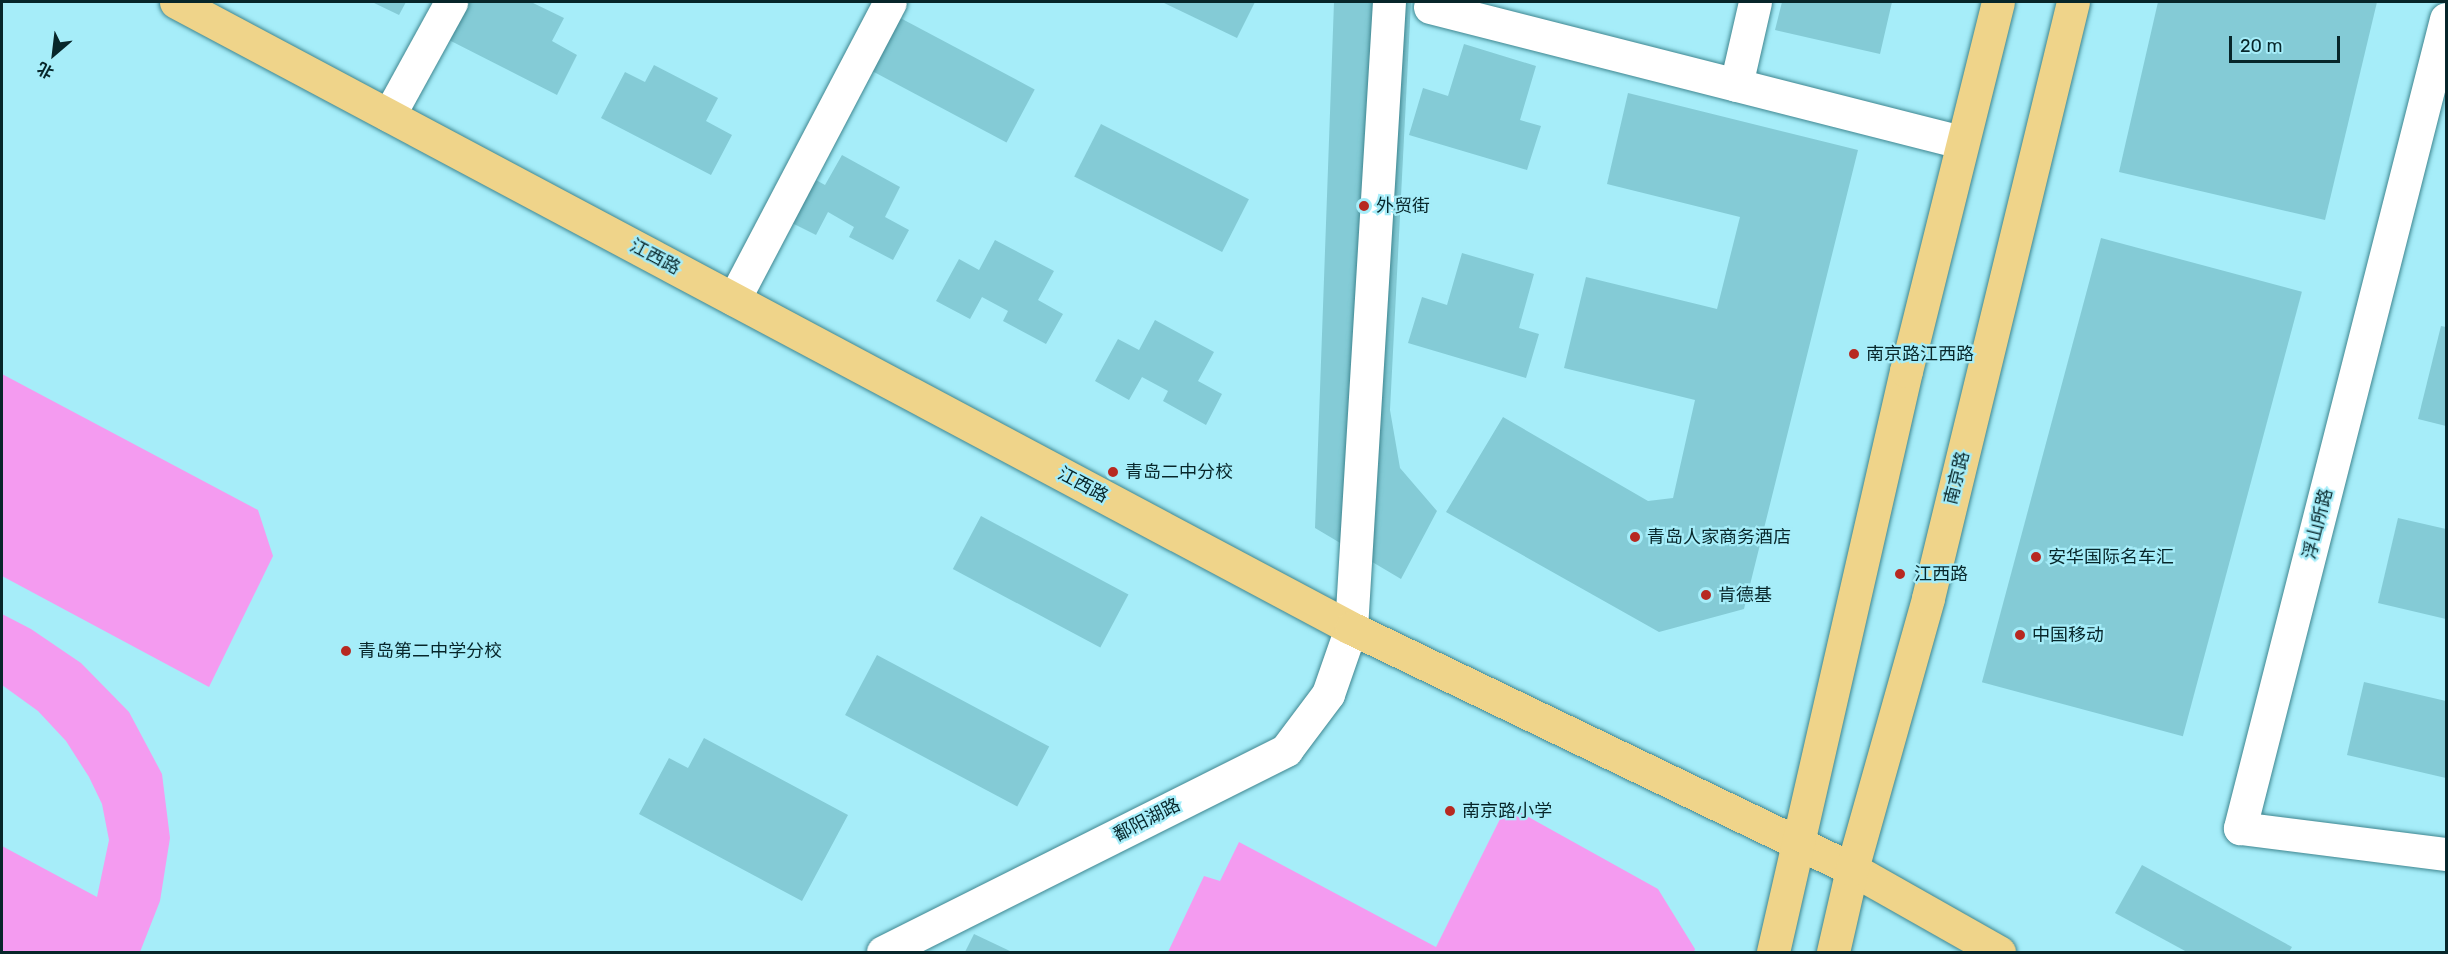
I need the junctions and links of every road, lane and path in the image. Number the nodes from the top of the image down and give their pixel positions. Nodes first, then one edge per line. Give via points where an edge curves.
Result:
1 (176, 2) edge
2 (451, 2) edge
3 (890, 2) edge
4 (1389, 2) edge
5 (1755, 2) edge
6 (1998, 2) edge
7 (2073, 2) edge
8 (1430, 7) dead end
9 (2446, 19) edge
10 (1736, 85) junction
11 (389, 115) junction
12 (1961, 142) junction
13 (734, 299) junction
14 (1351, 628) junction
15 (1800, 844) junction
16 (2446, 854) edge
17 (1852, 868) junction
18 (884, 952) edge
19 (1773, 952) edge
20 (1833, 952) edge
21 (1999, 952) edge

1 - 11 main road, 江西路
2 - 11 street
3 - 13 street
4 - 14 street
5 - 10 street
6 - 12 main road
7 - 17 main road, 南京路 via 1928,598
8 - 10 street
9 - 16 street, 浮山所路 via 2240,828
10 - 12 street
11 - 13 main road, 江西路
12 - 15 main road
13 - 14 main road, 江西路
14 - 15 main road, 江西路
14 - 18 street, 鄱阳湖路 via 1328,694 1286,750
15 - 17 main road, 江西路
15 - 19 main road
17 - 20 main road, 南京路
17 - 21 main road, 江西路

